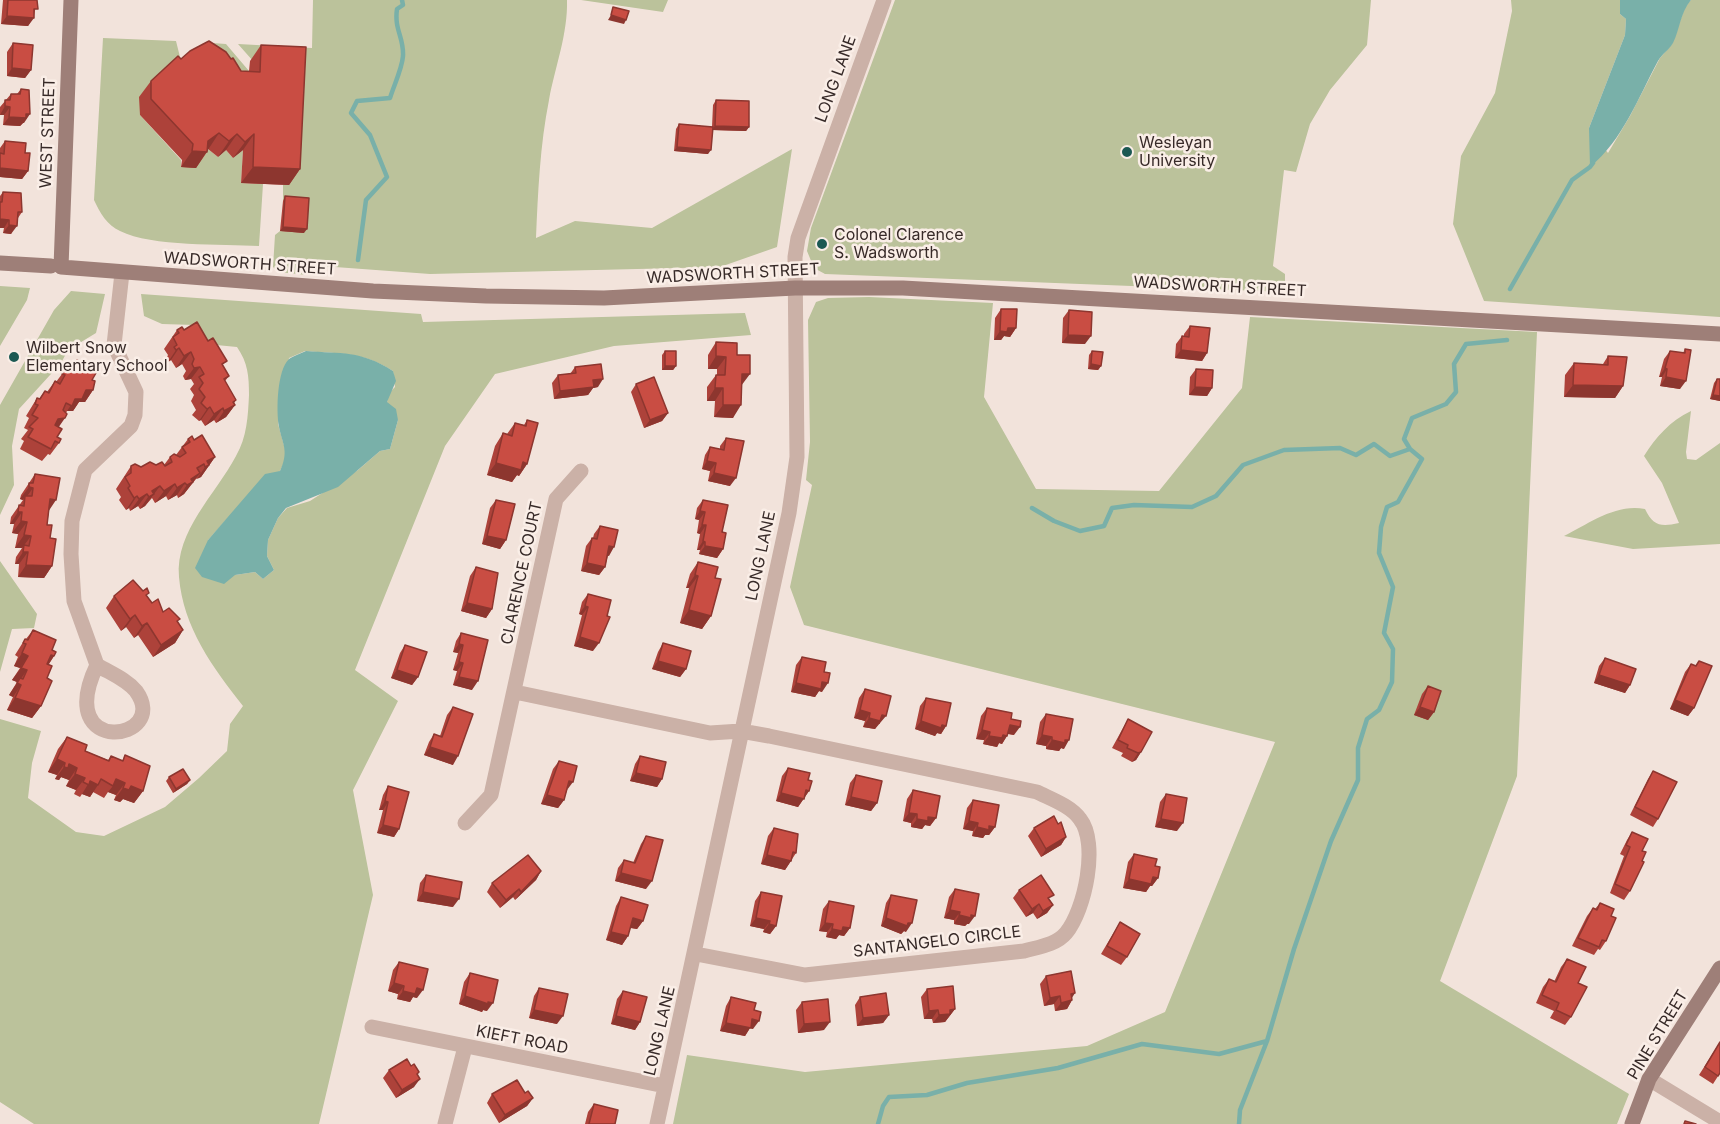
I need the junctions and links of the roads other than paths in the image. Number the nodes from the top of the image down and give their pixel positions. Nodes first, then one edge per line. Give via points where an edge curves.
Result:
1 (71, 0) edge
2 (884, 0) edge
3 (0, 263) edge
4 (56, 267) junction
5 (122, 273) junction
6 (795, 288) junction
7 (1720, 334) edge
8 (581, 471) dead end
9 (97, 665) junction
10 (514, 692) junction
11 (741, 731) junction
12 (465, 823) dead end
13 (696, 954) junction
14 (1720, 968) edge
15 (372, 1028) dead end
16 (465, 1047) junction
17 (1649, 1078) junction
18 (665, 1086) junction
19 (1720, 1122) edge
20 (445, 1124) edge
21 (657, 1124) edge
22 (1632, 1124) edge

1 - 4 street, WEST STREET
2 - 6 street, LONG LANE via 802,222 795,257
3 - 4 street, WADSWORTH STREET
4 - 5 street, WADSWORTH STREET
5 - 6 street, WADSWORTH STREET via 486,296 604,298
5 - 9 street via 114,345 136,392 135,415 131,426 85,470 72,520 74,601
6 - 7 street, WADSWORTH STREET via 903,288
6 - 11 street, LONG LANE via 797,457 789,513
8 - 10 street, CLARENCE COURT via 556,499
9 - 9 street via 86,692 91,720 110,733 130,730 140,717 139,697 127,683
10 - 11 street via 710,733
10 - 12 street, CLARENCE COURT via 491,795
11 - 13 street, LONG LANE
11 - 13 street, SANTANGELO CIRCLE via 1037,792 1079,818 1089,835 1091,853 1077,915 1066,934 1052,943 1024,951 805,975
13 - 18 street, LONG LANE
14 - 17 street, PINE STREET
15 - 16 street, KIEFT ROAD
16 - 18 street, KIEFT ROAD
16 - 20 street
17 - 19 street
17 - 22 street, PINE STREET
18 - 21 street, LONG LANE

